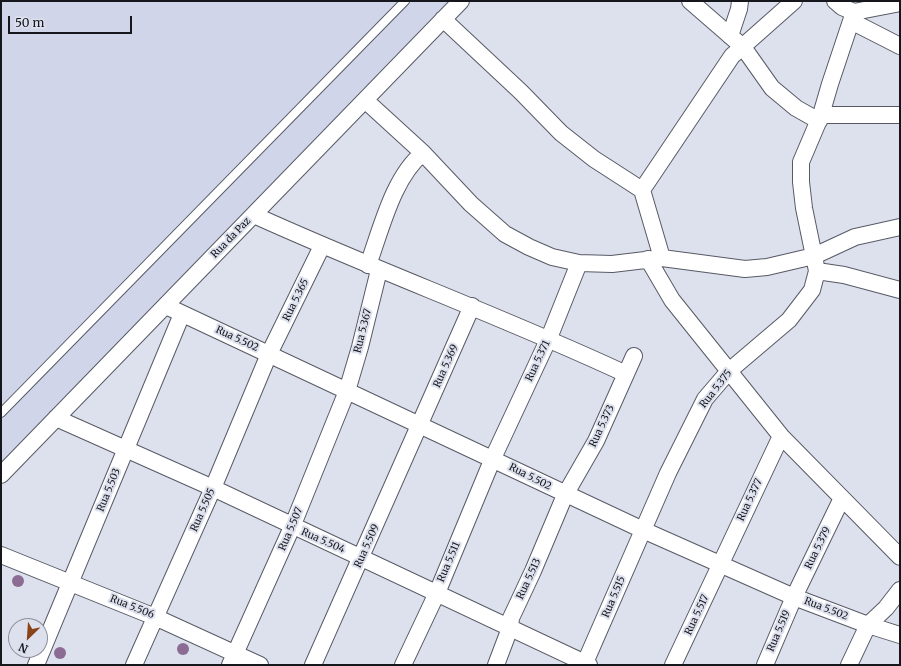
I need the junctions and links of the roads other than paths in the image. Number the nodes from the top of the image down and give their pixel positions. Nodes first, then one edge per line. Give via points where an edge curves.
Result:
1 (405, 1) edge
2 (461, 1) edge
3 (690, 1) edge
4 (740, 1) edge
5 (794, 1) edge
6 (835, 1) edge
7 (900, 3) edge
8 (852, 17) junction
9 (443, 19) junction
10 (730, 36) junction
11 (900, 46) edge
12 (743, 47) junction
13 (365, 100) junction
14 (900, 115) edge
15 (820, 118) junction
16 (423, 152) junction
17 (642, 190) junction
18 (254, 214) junction
19 (900, 227) edge
20 (322, 246) junction
21 (655, 258) junction
22 (579, 263) junction
23 (816, 264) junction
24 (374, 268) junction
25 (900, 290) edge
26 (166, 306) junction
27 (472, 306) junction
28 (182, 314) junction
29 (549, 338) junction
30 (269, 354) junction
31 (634, 356) dead end
32 (729, 371) junction
33 (626, 374) junction
34 (347, 391) junction
35 (1, 413) edge
36 (56, 418) junction
37 (419, 426) junction
38 (781, 436) junction
39 (125, 451) junction
40 (493, 458) junction
41 (1, 475) edge
42 (213, 488) junction
43 (565, 495) junction
44 (842, 498) junction
45 (292, 527) junction
46 (643, 530) junction
47 (1, 555) edge
48 (900, 557) edge
49 (361, 558) junction
50 (720, 564) junction
51 (71, 582) junction
52 (900, 590) edge
53 (437, 593) junction
54 (794, 597) junction
55 (155, 617) junction
56 (868, 625) junction
57 (510, 628) junction
58 (900, 635) edge
59 (233, 659) edge
60 (586, 664) edge
61 (36, 665) edge
62 (134, 665) edge
63 (260, 665) edge
64 (313, 665) edge
65 (403, 665) edge
66 (496, 665) edge
67 (673, 665) edge
68 (765, 665) edge
69 (849, 665) edge

1 - 35 lane
2 - 9 street, Rua da Paz
3 - 10 street
4 - 10 street
5 - 12 street
6 - 8 street
7 - 8 street
8 - 11 street
8 - 15 street
9 - 13 street, Rua da Paz
9 - 17 street via 561,133 594,159
10 - 12 street
12 - 15 street via 772,88 796,108
12 - 17 street via 732,56
13 - 16 street
13 - 18 street, Rua da Paz
14 - 15 street
15 - 23 street via 801,162 800,182
16 - 22 street via 471,204 505,234 529,248 552,257
16 - 24 street, Rua 5.367 via 408,167 390,202
17 - 21 street
18 - 20 street
18 - 26 street, Rua da Paz
19 - 23 street via 855,237
20 - 24 street
20 - 30 street, Rua 5.365
21 - 22 street via 612,264
21 - 23 street via 745,269
21 - 32 street via 672,300
22 - 29 street, Rua 5.371
23 - 25 street via 844,275
23 - 32 street, Rua 5.375 via 812,290 789,320
24 - 27 street
24 - 34 street, Rua 5.367 via 360,347
26 - 28 street, Rua 5.502
26 - 36 street, Rua da Paz
27 - 29 street
27 - 37 street, Rua 5.369
28 - 30 street, Rua 5.502
28 - 39 street, Rua 5.503
29 - 33 street
29 - 40 street, Rua 5.371
30 - 34 street, Rua 5.502
30 - 42 street, Rua 5.505
31 - 33 street, Rua 5.373
32 - 38 street
32 - 46 street, Rua 5.375 via 705,399 685,435
33 - 43 street, Rua 5.373 via 596,441
34 - 37 street, Rua 5.502
34 - 45 street, Rua 5.507
36 - 39 street, Rua 5.504
36 - 41 street, Rua da Paz
37 - 40 street, Rua 5.502
37 - 49 street, Rua 5.509
38 - 44 street
38 - 50 street, Rua 5.377
39 - 42 street, Rua 5.504
39 - 51 street, Rua 5.503
40 - 43 street, Rua 5.502
40 - 53 street, Rua 5.511
42 - 45 street, Rua 5.504
42 - 55 street, Rua 5.505
43 - 46 street, Rua 5.502
43 - 57 street, Rua 5.513 via 511,618
44 - 48 street
44 - 54 street, Rua 5.379
45 - 49 street, Rua 5.504
45 - 59 street, Rua 5.507
46 - 50 street, Rua 5.502
46 - 60 street, Rua 5.515
47 - 51 street, Rua 5.506
49 - 53 street, Rua 5.504
49 - 64 street, Rua 5.509
50 - 54 street, Rua 5.502
50 - 67 street, Rua 5.517
51 - 55 street, Rua 5.506
51 - 61 street, Rua 5.503
52 - 56 street
53 - 57 street, Rua 5.504
53 - 65 street, Rua 5.511
54 - 56 street, Rua 5.502
54 - 68 street, Rua 5.519
55 - 59 street, Rua 5.506
55 - 62 street, Rua 5.505
56 - 58 street, Rua 5.502
56 - 69 street
57 - 60 street, Rua 5.504
57 - 66 street, Rua 5.513
59 - 63 street, Rua 5.506

